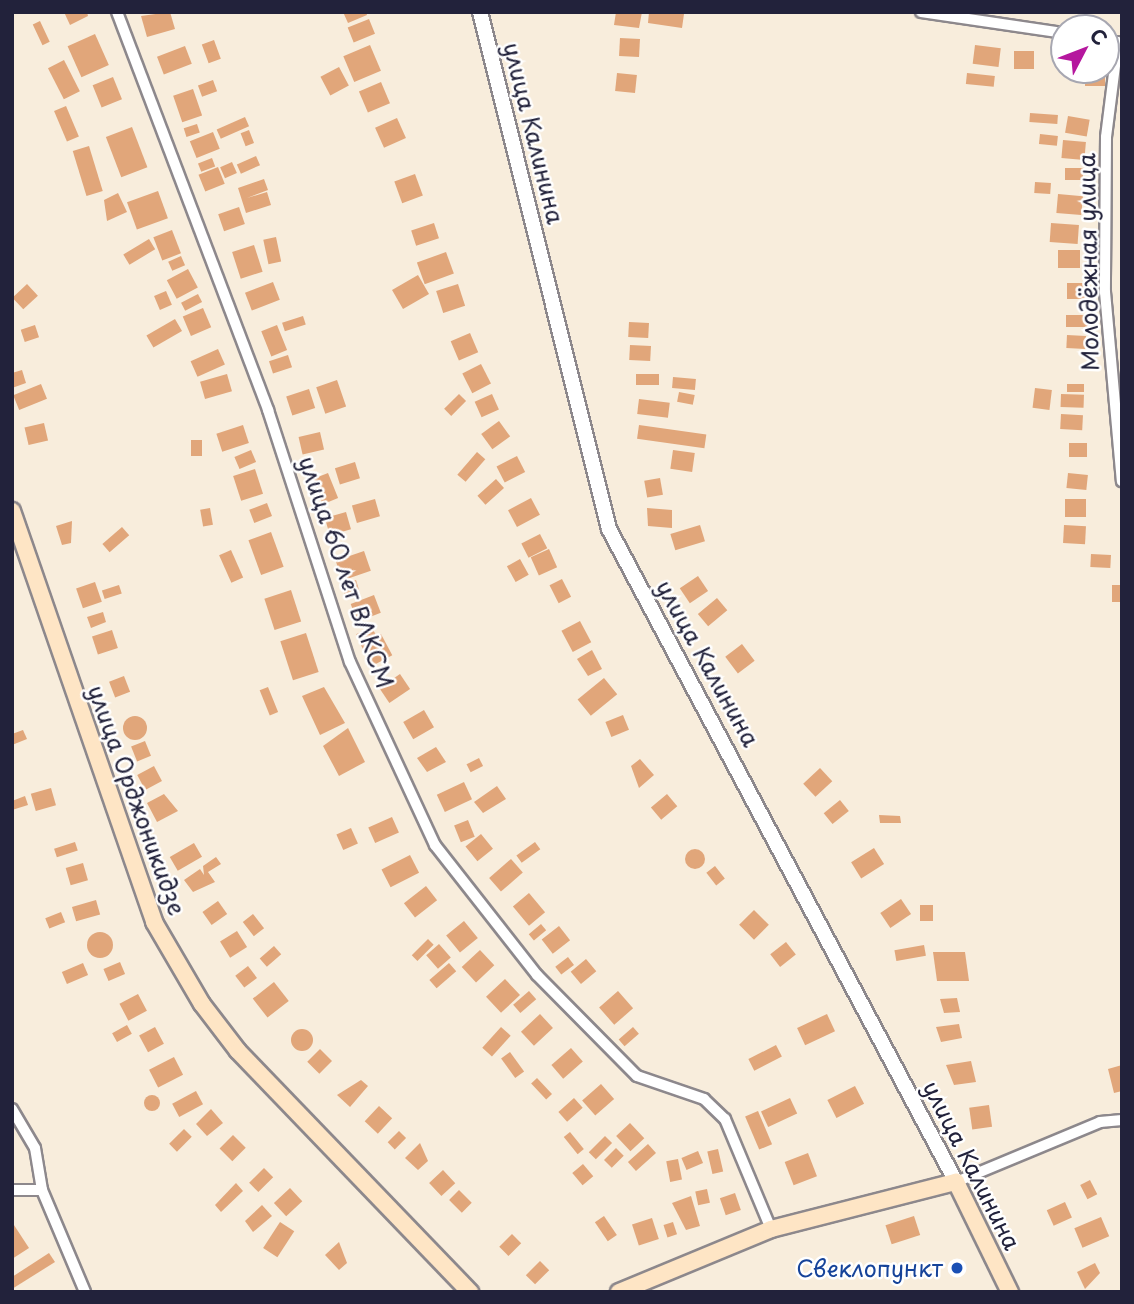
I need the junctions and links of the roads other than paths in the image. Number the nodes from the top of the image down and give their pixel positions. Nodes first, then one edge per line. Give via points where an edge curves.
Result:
1 (117, 12) edge
2 (480, 12) edge
3 (921, 12) edge
4 (1050, 31) edge
5 (1114, 84) edge
6 (1122, 481) edge
7 (12, 511) edge
8 (12, 1109) edge
9 (1122, 1120) edge
10 (956, 1182) junction
11 (12, 1190) edge
12 (42, 1190) junction
13 (771, 1230) junction
14 (659, 1278) junction
15 (85, 1292) edge
16 (470, 1292) edge
17 (619, 1292) edge
18 (640, 1292) edge
19 (1010, 1292) edge

1 - 13 street, улица 60 лет ВЛКСМ via 268,410 349,662 435,845 537,975 637,1076 704,1099 725,1119
2 - 10 street, улица Калинина via 609,529
3 - 4 street
5 - 6 street, Молодёжная улица via 1106,137 1105,292
7 - 16 main road, улица Орджоникидзе via 154,922 202,1004 238,1051
8 - 12 street via 35,1148
9 - 10 street via 1100,1122
10 - 13 main road
10 - 19 main road, улица Калинина
11 - 12 street
12 - 15 street
13 - 14 main road
14 - 17 main road
14 - 18 street

